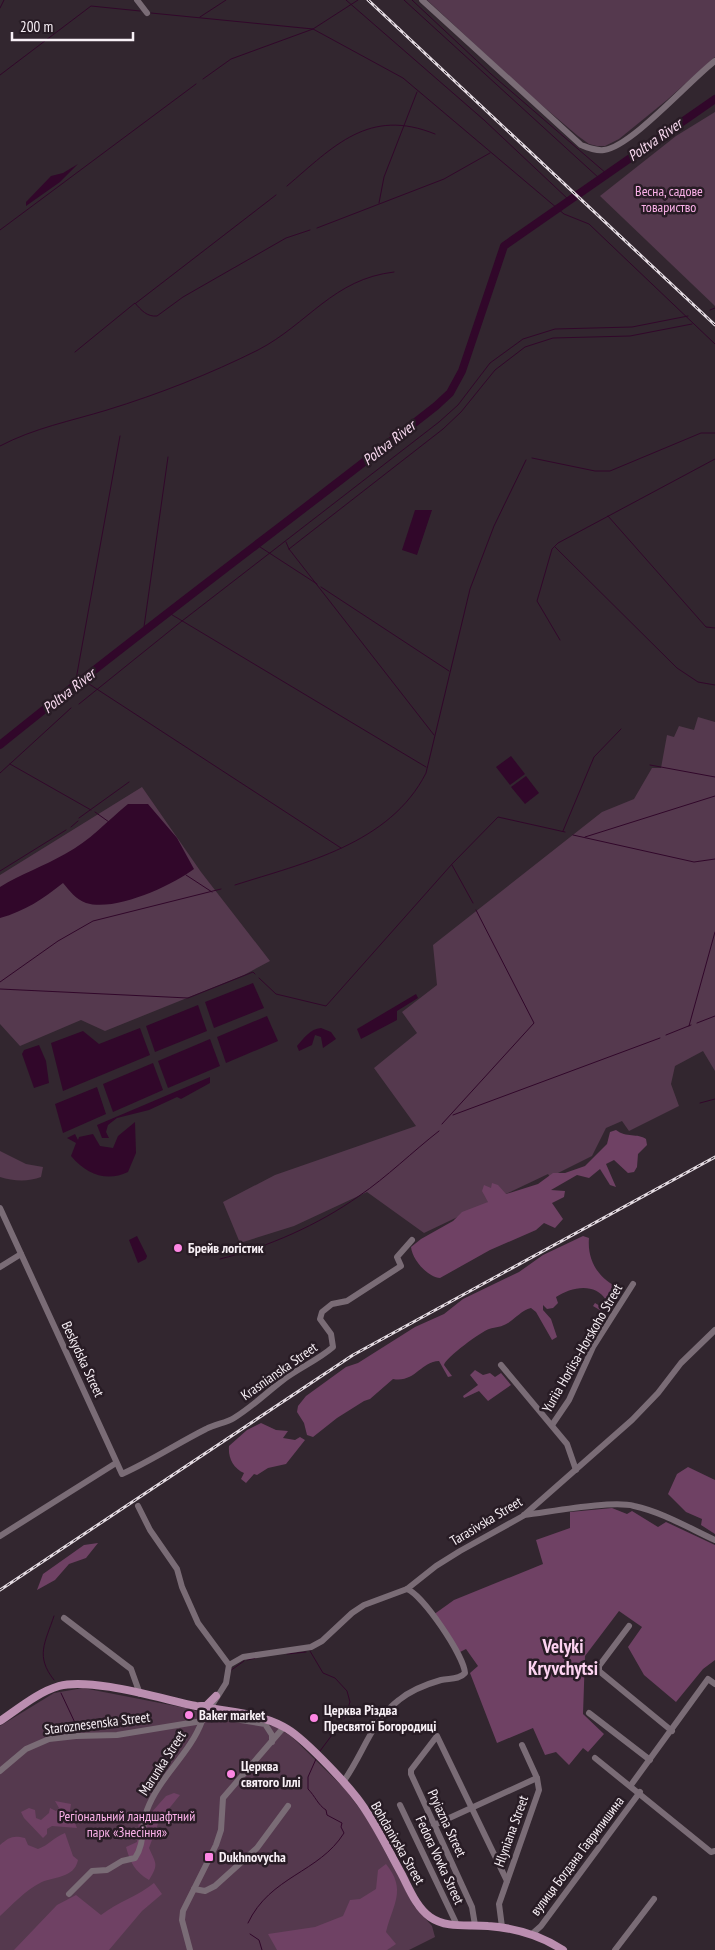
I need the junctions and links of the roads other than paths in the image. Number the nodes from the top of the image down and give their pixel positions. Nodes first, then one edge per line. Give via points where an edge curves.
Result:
1 (137, 0) edge
2 (422, 0) edge
3 (147, 13) dead end
4 (715, 61) edge
5 (0, 1208) edge
6 (412, 1240) dead end
7 (22, 1254) junction
8 (0, 1267) edge
9 (633, 1284) dead end
10 (715, 1330) edge
11 (501, 1365) dead end
12 (552, 1425) junction
13 (116, 1463) junction
14 (576, 1470) junction
15 (122, 1474) joint
16 (138, 1506) dead end
17 (523, 1516) junction
18 (0, 1536) edge
19 (715, 1540) edge
20 (407, 1589) junction
21 (64, 1618) dead end
22 (629, 1626) dead end
23 (229, 1665) junction
24 (715, 1684) edge
25 (140, 1694) junction
26 (216, 1696) junction
27 (205, 1707) junction
28 (221, 1710) junction
29 (589, 1713) dead end
30 (0, 1720) edge
31 (202, 1721) junction
32 (284, 1727) junction
33 (672, 1731) junction
34 (272, 1743) junction
35 (522, 1745) dead end
36 (595, 1758) dead end
37 (650, 1760) junction
38 (0, 1771) edge
39 (537, 1778) junction
40 (343, 1782) junction
41 (631, 1785) junction
42 (640, 1792) junction
43 (400, 1805) dead end
44 (288, 1806) dead end
45 (470, 1808) junction
46 (434, 1825) junction
47 (715, 1851) edge
48 (507, 1882) junction
49 (194, 1889) junction
50 (69, 1894) dead end
51 (654, 1899) dead end
52 (475, 1925) junction
53 (457, 1926) junction
54 (502, 1927) junction
55 (532, 1934) junction
56 (190, 1950) edge
57 (563, 1950) edge
58 (615, 1950) edge

1 - 3 street
2 - 4 street via 581,145 593,150 618,145
5 - 7 street, Beskydska Street
6 - 15 street, Krasnianska Street via 397,1257 401,1266 347,1301 332,1304 322,1312 320,1319 331,1334 333,1347 323,1356 283,1380 232,1419 207,1428
7 - 8 street
7 - 13 street, Beskydska Street
9 - 12 street, Yuriia Horlisa-Horskoho Street via 593,1347 569,1400
10 - 14 street, Tarasivska Street via 676,1369 642,1410
11 - 12 street, Yuriia Horlisa-Horskoho Street
12 - 14 street, Yuriia Horlisa-Horskoho Street via 567,1444
13 - 15 street, Beskydska Street
13 - 18 street
14 - 17 street, Tarasivska Street
16 - 23 street via 177,1569 198,1623
17 - 19 street via 633,1505
17 - 20 street, Tarasivska Street via 436,1566
20 - 23 street, Tarasivska Street via 364,1605 322,1641 311,1646 243,1656
20 - 40 street via 429,1610 450,1641 465,1672 461,1677 442,1680 394,1704 369,1736
21 - 25 street via 131,1669
22 - 33 street via 598,1666 599,1671
23 - 26 street via 226,1683
24 - 33 street via 708,1679
25 - 27 main road, Bohdanivska Street
25 - 30 main road, Bohdanivska Street via 93,1685 59,1686
26 - 27 main road
26 - 28 main road via 216,1705
27 - 28 main road, Bohdanivska Street
27 - 31 street
27 - 34 street via 216,1716 265,1724 272,1735
28 - 32 main road, Bohdanivska Street via 264,1719
29 - 37 street
31 - 38 street, Staroznesenska Street via 117,1735 49,1739 26,1749
31 - 50 street, Marunka Street via 151,1802 140,1851 135,1858 107,1870 92,1871
32 - 34 street
32 - 40 main road, Bohdanivska Street
33 - 37 street
34 - 49 street via 224,1798 216,1846
35 - 39 street, Hlyniana Street
36 - 41 street, вулиця Богдана Гаврилишина
37 - 41 street
39 - 45 street
39 - 48 street, Hlyniana Street via 539,1790
40 - 53 main road, Bohdanivska Street via 372,1820 422,1909 439,1922
41 - 42 street, вулиця Богдана Гаврилишина
42 - 47 street, вулиця Богдана Гаврилишина via 711,1852
42 - 55 street, вулиця Богдана Гаврилишина
43 - 53 street, Fedora Vovka Street
44 - 49 street via 257,1848 215,1886 205,1891
45 - 46 street
45 - 46 street, Pryiazna Street via 438,1736 434,1737 411,1770
45 - 48 street
46 - 52 street, Pryiazna Street via 472,1907
48 - 54 street, Hlyniana Street via 499,1904
49 - 56 street via 182,1915
51 - 58 street
52 - 53 main road, Bohdanivska Street
52 - 54 main road, Bohdanivska Street
54 - 55 main road, Bohdanivska Street
55 - 57 main road, Bohdanivska Street

